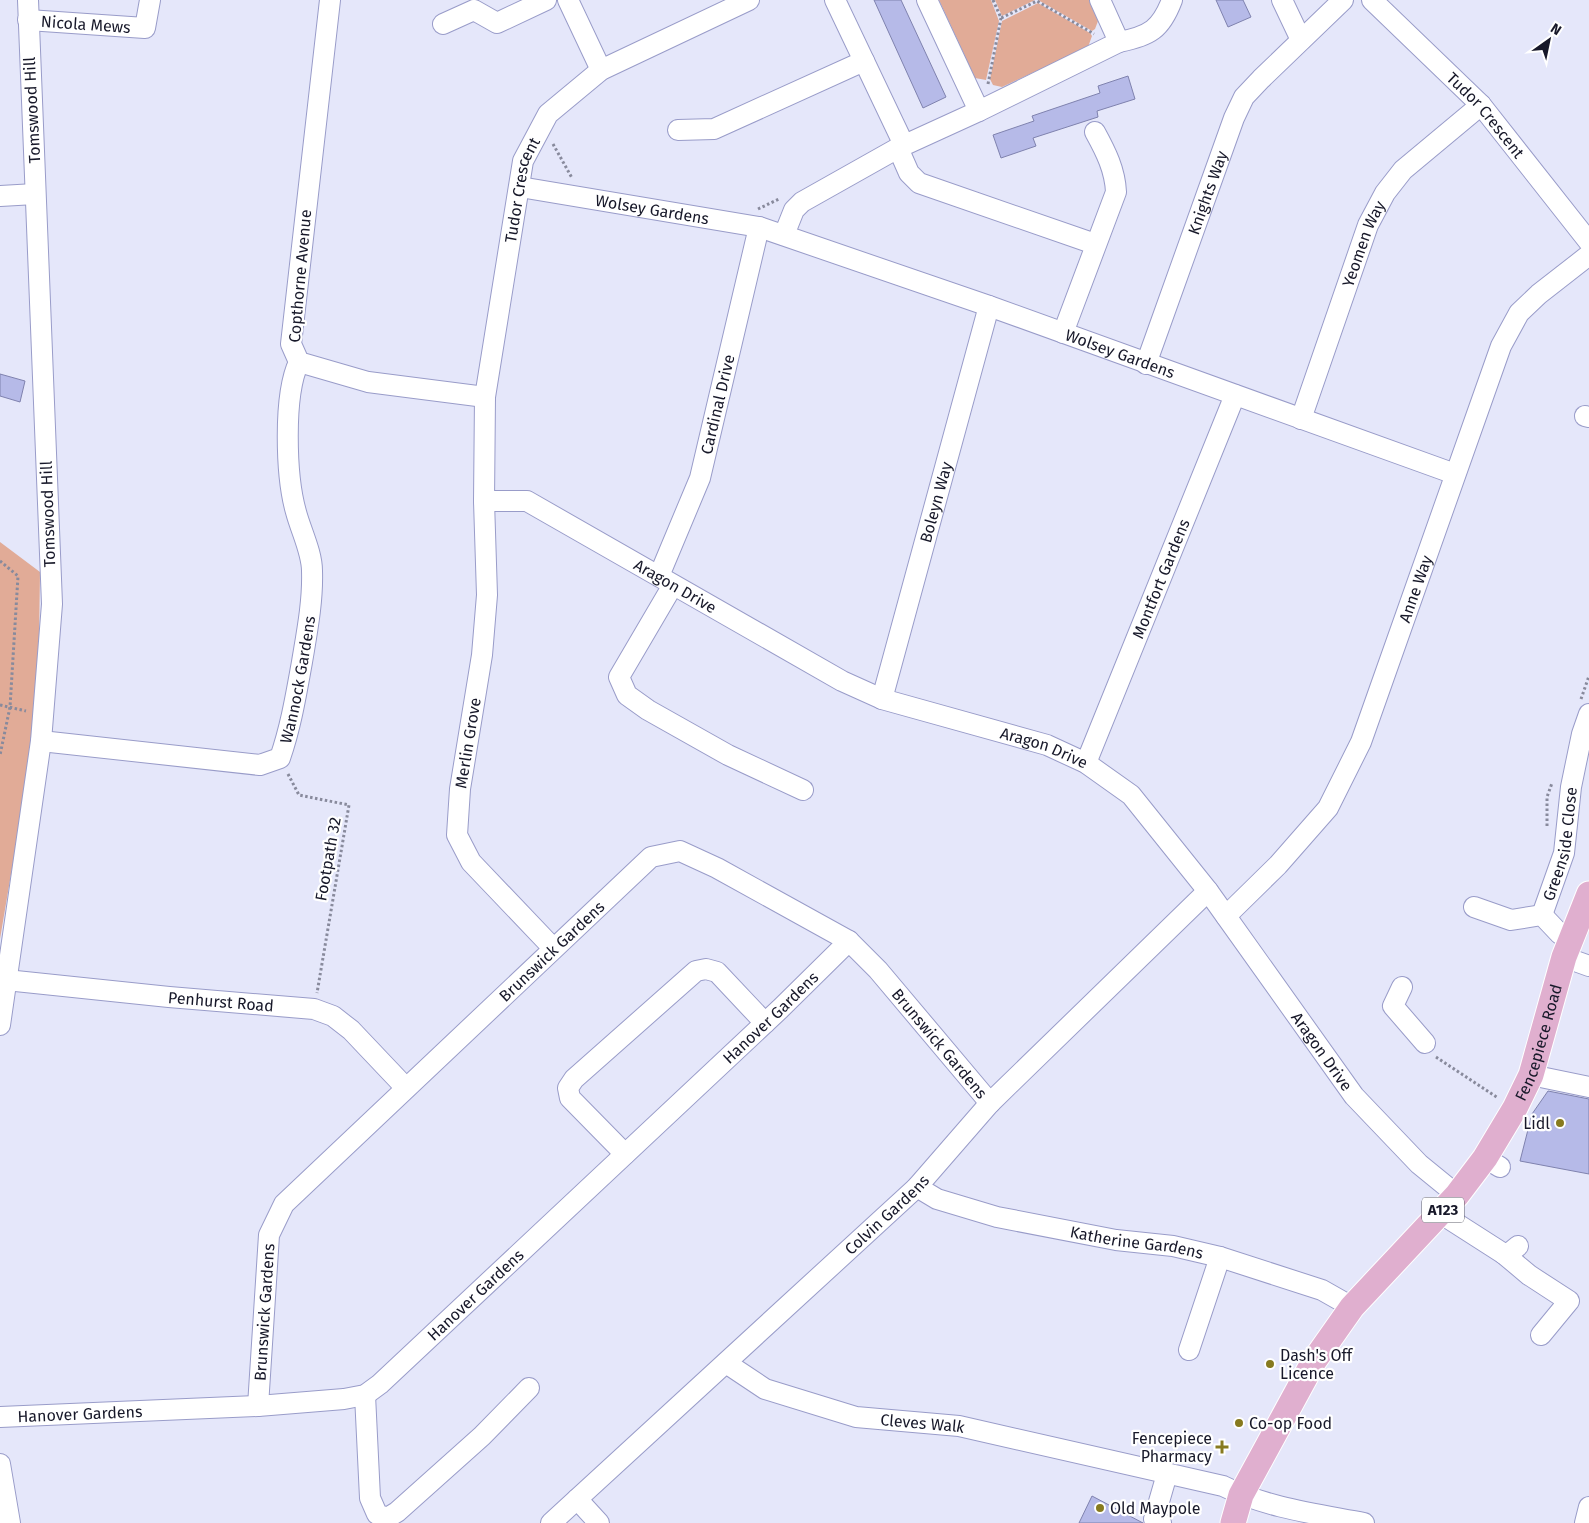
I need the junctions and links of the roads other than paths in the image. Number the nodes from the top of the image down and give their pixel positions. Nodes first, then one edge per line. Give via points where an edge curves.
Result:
1 (28, 0) edge
2 (150, 0) edge
3 (330, 0) edge
4 (546, 0) edge
5 (568, 0) edge
6 (835, 0) edge
7 (927, 0) edge
8 (1100, 0) edge
9 (1172, 0) edge
10 (1282, 0) edge
11 (1343, 0) edge
12 (1372, 0) edge
13 (745, 1) edge
14 (28, 20) junction
15 (444, 24) dead end
16 (1301, 40) junction
17 (1119, 42) junction
18 (864, 61) junction
19 (601, 70) junction
20 (1481, 105) junction
21 (979, 111) junction
22 (678, 130) dead end
23 (1095, 132) dead end
24 (901, 146) junction
25 (520, 187) junction
26 (35, 194) junction
27 (0, 196) edge
28 (753, 225) junction
29 (784, 235) junction
30 (1589, 242) edge
31 (1095, 244) junction
32 (1589, 255) edge
33 (989, 306) junction
34 (1063, 333) junction
35 (299, 362) junction
36 (1146, 364) junction
37 (1235, 395) junction
38 (485, 397) junction
39 (1301, 419) junction
40 (1455, 474) junction
41 (484, 501) junction
42 (666, 581) junction
43 (882, 699) junction
44 (1589, 714) edge
45 (41, 741) junction
46 (1086, 764) junction
47 (803, 790) dead end
48 (1208, 891) junction
49 (1589, 894) edge
50 (1474, 907) dead end
51 (1542, 915) junction
52 (1226, 916) junction
53 (848, 941) junction
54 (1569, 947) junction
55 (553, 948) junction
56 (1589, 966) edge
57 (6, 980) junction
58 (1402, 987) dead end
59 (765, 1023) junction
60 (0, 1025) edge
61 (1428, 1047) road end
62 (1531, 1075) junction
63 (1589, 1087) edge
64 (406, 1088) junction
65 (990, 1103) junction
66 (625, 1154) junction
67 (917, 1187) junction
68 (1457, 1195) junction
69 (1440, 1214) junction
70 (1220, 1257) junction
71 (1352, 1307) junction
72 (1541, 1335) dead end
73 (1189, 1350) dead end
74 (726, 1363) junction
75 (529, 1388) dead end
76 (364, 1395) junction
77 (258, 1406) junction
78 (0, 1417) edge
79 (0, 1464) edge
80 (1167, 1474) junction
81 (1241, 1495) junction
82 (577, 1499) junction
83 (1589, 1506) edge
84 (10, 1523) edge
85 (551, 1523) edge
86 (599, 1523) edge
87 (1161, 1523) edge
88 (1233, 1523) edge
89 (1364, 1523) edge
90 (1586, 1523) edge

1 - 14 street, Tomswood Hill
2 - 14 street, Nicola Mews via 145,28
3 - 35 street, Copthorne Avenue via 291,344
4 - 15 street via 497,23 474,10
5 - 19 street
6 - 18 street
7 - 21 street
8 - 17 street
9 - 17 street via 1153,33
10 - 16 street
11 - 16 street, Knights Way
12 - 20 street, Tudor Crescent
13 - 19 street, Tudor Crescent
14 - 26 street, Tomswood Hill
16 - 36 street, Knights Way via 1244,97
17 - 21 street
18 - 22 street via 714,129
18 - 24 street
19 - 25 street, Tudor Crescent via 548,114 523,161
20 - 30 street, Tudor Crescent
20 - 39 street, Yeomen Way via 1403,170 1385,193 1368,225
21 - 24 street
23 - 31 street via 1109,160 1116,192
24 - 29 street via 802,202 794,210
24 - 31 street via 910,173 919,183
25 - 28 street, Wolsey Gardens
25 - 38 street, Tudor Crescent
26 - 27 street
26 - 45 street, Tomswood Hill via 52,604
28 - 29 street, Wolsey Gardens
28 - 42 street, Cardinal Drive via 700,478
29 - 33 street, Wolsey Gardens
31 - 34 street
32 - 40 street, Anne Way via 1519,313 1502,346
33 - 34 street, Wolsey Gardens
33 - 43 street, Boleyn Way
34 - 36 street, Wolsey Gardens
35 - 38 street, Copthorne Avenue via 368,382
35 - 45 street, Wannock Gardens via 295,370 289,418 287,468 295,510 313,569 309,619 292,720 280,758 260,765
36 - 37 street, Wolsey Gardens
37 - 39 street, Wolsey Gardens
37 - 46 street, Montfort Gardens
38 - 41 street, Tudor Crescent
39 - 40 street, Wolsey Gardens
40 - 52 street, Anne Way via 1361,742 1328,808 1278,865
41 - 42 street, Aragon Drive via 526,501
41 - 55 street, Merlin Grove via 487,595 482,655 460,789 457,835 471,862
42 - 43 street, Aragon Drive via 842,680
42 - 47 street, Cardinal Drive via 619,677 627,695 728,755
43 - 46 street, Aragon Drive via 1048,745
44 - 51 street, Greenside Close via 1571,786 1564,852
45 - 57 street, Tomswood Hill
46 - 48 street, Aragon Drive via 1131,795
48 - 52 street, Aragon Drive
48 - 65 street, Colvin Gardens
49 - 54 main road, Fencepiece Road / A123
50 - 51 street, Greenside Close via 1511,920
51 - 54 street, Greenside Close
52 - 68 street, Aragon Drive via 1354,1096 1419,1164
53 - 55 street, Brunswick Gardens via 680,851 651,857
53 - 59 street, Hanover Gardens
53 - 65 street, Brunswick Gardens via 878,970
54 - 56 street, Greenside Close
54 - 62 main road, Fencepiece Road / A123
55 - 64 street, Brunswick Gardens
57 - 60 street, Tomswood Hill
57 - 64 street, Penhurst Road via 314,1009 333,1016 351,1030
58 - 61 street via 1394,1006
59 - 66 street, Hanover Gardens
59 - 66 street via 718,972 696,971 574,1079 568,1088 570,1098
62 - 63 street
62 - 68 main road, Fencepiece Road / A123 via 1493,1163
64 - 77 street, Brunswick Gardens via 284,1204 269,1236
65 - 67 street, Colvin Gardens
66 - 76 street, Hanover Gardens via 380,1384
67 - 70 street, Katherine Gardens via 937,1199 997,1217 1116,1240 1173,1246
67 - 74 street, Colvin Gardens
68 - 69 main road, Fencepiece Road / A123
69 - 71 main road, Fencepiece Road / A123
69 - 72 street via 1511,1250 1529,1275 1569,1302
70 - 71 street, Katherine Gardens via 1322,1290
70 - 73 street
71 - 81 main road, Fencepiece Road / A123 via 1306,1374
74 - 80 street, Cleves Walk via 765,1389 856,1417 959,1426
74 - 82 street, Colvin Gardens
75 - 76 street via 482,1436 397,1512 386,1518 377,1514 370,1498
76 - 77 street, Hanover Gardens
77 - 78 street, Hanover Gardens
79 - 84 street
80 - 81 street, Cleves Walk via 1224,1486
80 - 87 street via 1154,1519
81 - 88 main road, Fencepiece Road / A123
81 - 89 street, Cleves Walk via 1298,1511
82 - 85 street, Colvin Gardens
82 - 86 street
83 - 90 street

